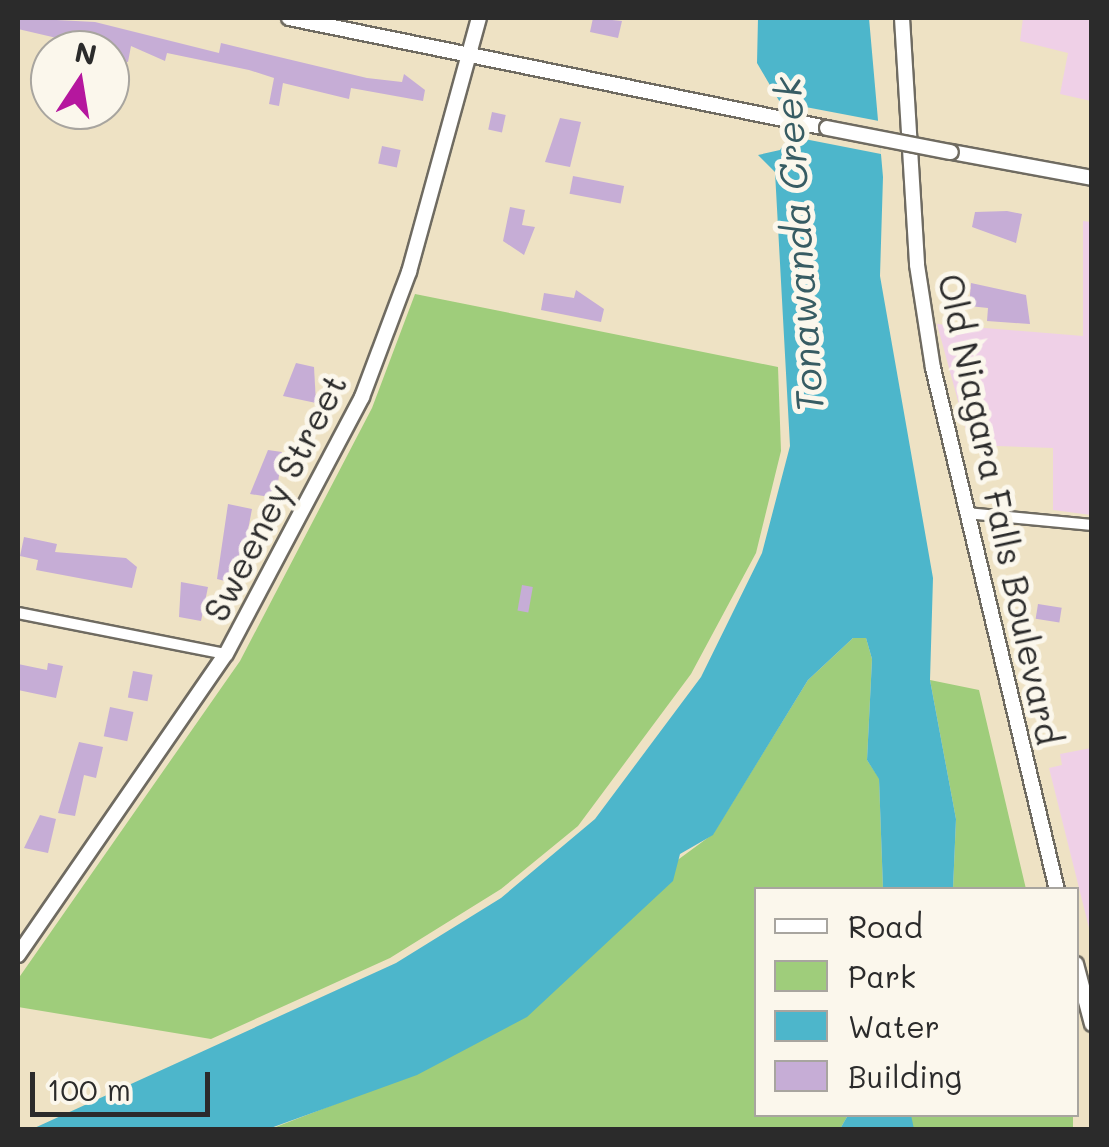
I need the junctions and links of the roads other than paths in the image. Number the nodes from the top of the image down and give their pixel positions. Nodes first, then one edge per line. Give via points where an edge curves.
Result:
1 (289, 18) edge
2 (479, 18) edge
3 (902, 18) edge
4 (469, 53) junction
5 (1092, 178) edge
6 (966, 513) junction
7 (1092, 525) edge
8 (18, 613) edge
9 (226, 654) junction
10 (1057, 887) edge
11 (18, 955) edge
12 (1079, 975) edge
13 (1092, 1024) edge

1 - 4 street
2 - 4 street, Sweeney Street
3 - 6 street, Old Niagara Falls Boulevard via 916,265
4 - 5 street, bridge
4 - 9 street, Sweeney Street via 409,272 362,397
6 - 7 street
6 - 10 street, Old Niagara Falls Boulevard
8 - 9 street
9 - 11 street, Sweeney Street
12 - 13 street

